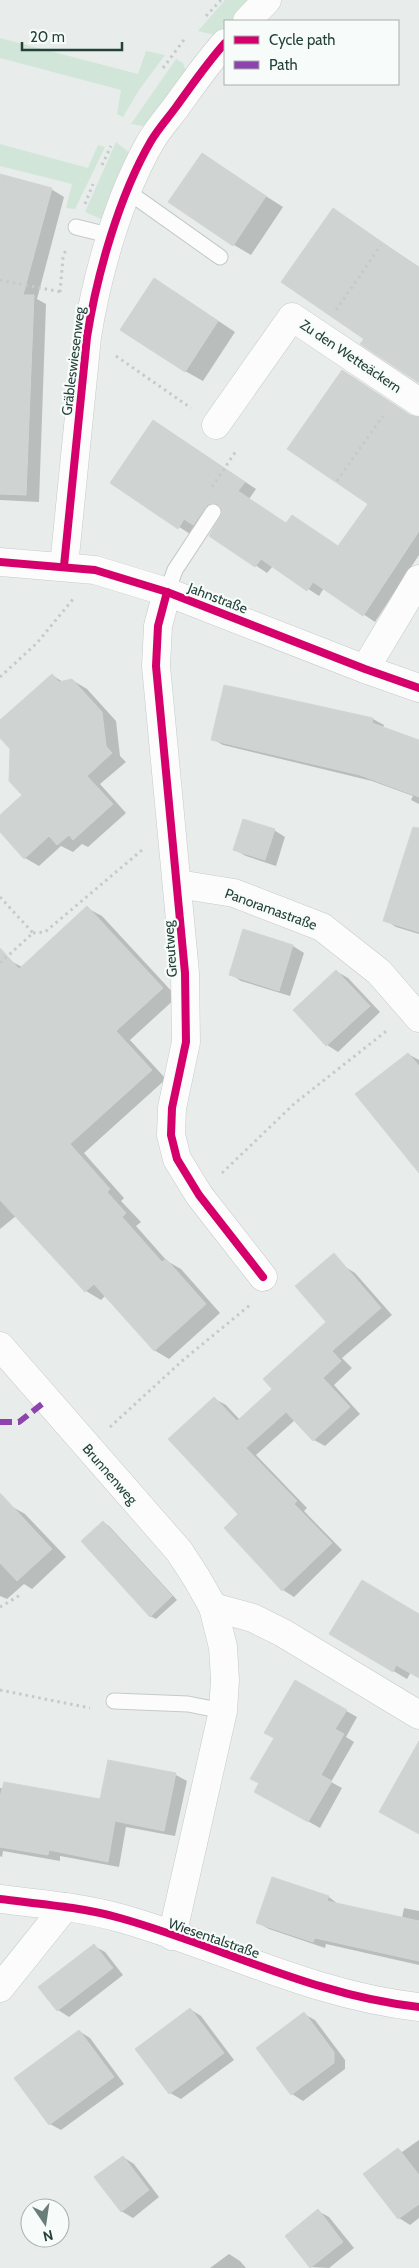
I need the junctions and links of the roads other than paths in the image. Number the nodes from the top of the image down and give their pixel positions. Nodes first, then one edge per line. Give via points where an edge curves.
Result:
1 (267, 0) edge
2 (247, 20) edge
3 (224, 45) edge
4 (127, 191) junction
5 (76, 227) road end
6 (112, 236) junction
7 (220, 257) dead end
8 (410, 396) edge
9 (216, 425) road end
10 (213, 512) dead end
11 (0, 562) edge
12 (64, 566) junction
13 (419, 579) edge
14 (167, 592) junction
15 (365, 669) junction
16 (419, 688) edge
17 (178, 884) junction
18 (416, 1007) edge
19 (263, 1277) road end
20 (0, 1346) edge
21 (213, 1607) junction
22 (114, 1701) road end
23 (223, 1712) junction
24 (419, 1715) edge
25 (0, 1899) edge
26 (65, 1907) junction
27 (172, 1936) junction
28 (0, 1988) edge
29 (419, 2007) edge

1 - 2 street
3 - 4 street, Gräbleswiesenweg via 151,141
4 - 6 street, Gräbleswiesenweg
4 - 7 lane
5 - 6 lane
6 - 12 street, Gräbleswiesenweg via 93,299 87,337
8 - 9 street, Zu den Wetteäckern via 292,317
10 - 14 lane via 175,570
11 - 12 street, Jahnstraße
12 - 14 street, Jahnstraße via 95,570
13 - 15 street
14 - 15 street, Jahnstraße
14 - 17 street, Greutweg via 158,626 156,666
15 - 16 street, Jahnstraße
17 - 18 street, Panoramastraße via 234,893 322,927 379,972
17 - 19 street, Greutweg via 186,1042 172,1108 171,1135 177,1159 199,1195
20 - 21 street, Brunnenweg via 179,1551
21 - 23 street, Brunnenweg via 223,1647
21 - 24 street via 252,1618 283,1633
22 - 23 lane via 188,1704
23 - 27 street, Brunnenweg
25 - 26 street, Wiesentalstraße
26 - 27 street, Wiesentalstraße via 120,1918
26 - 28 street
27 - 29 street, Wiesentalstraße via 350,1994

